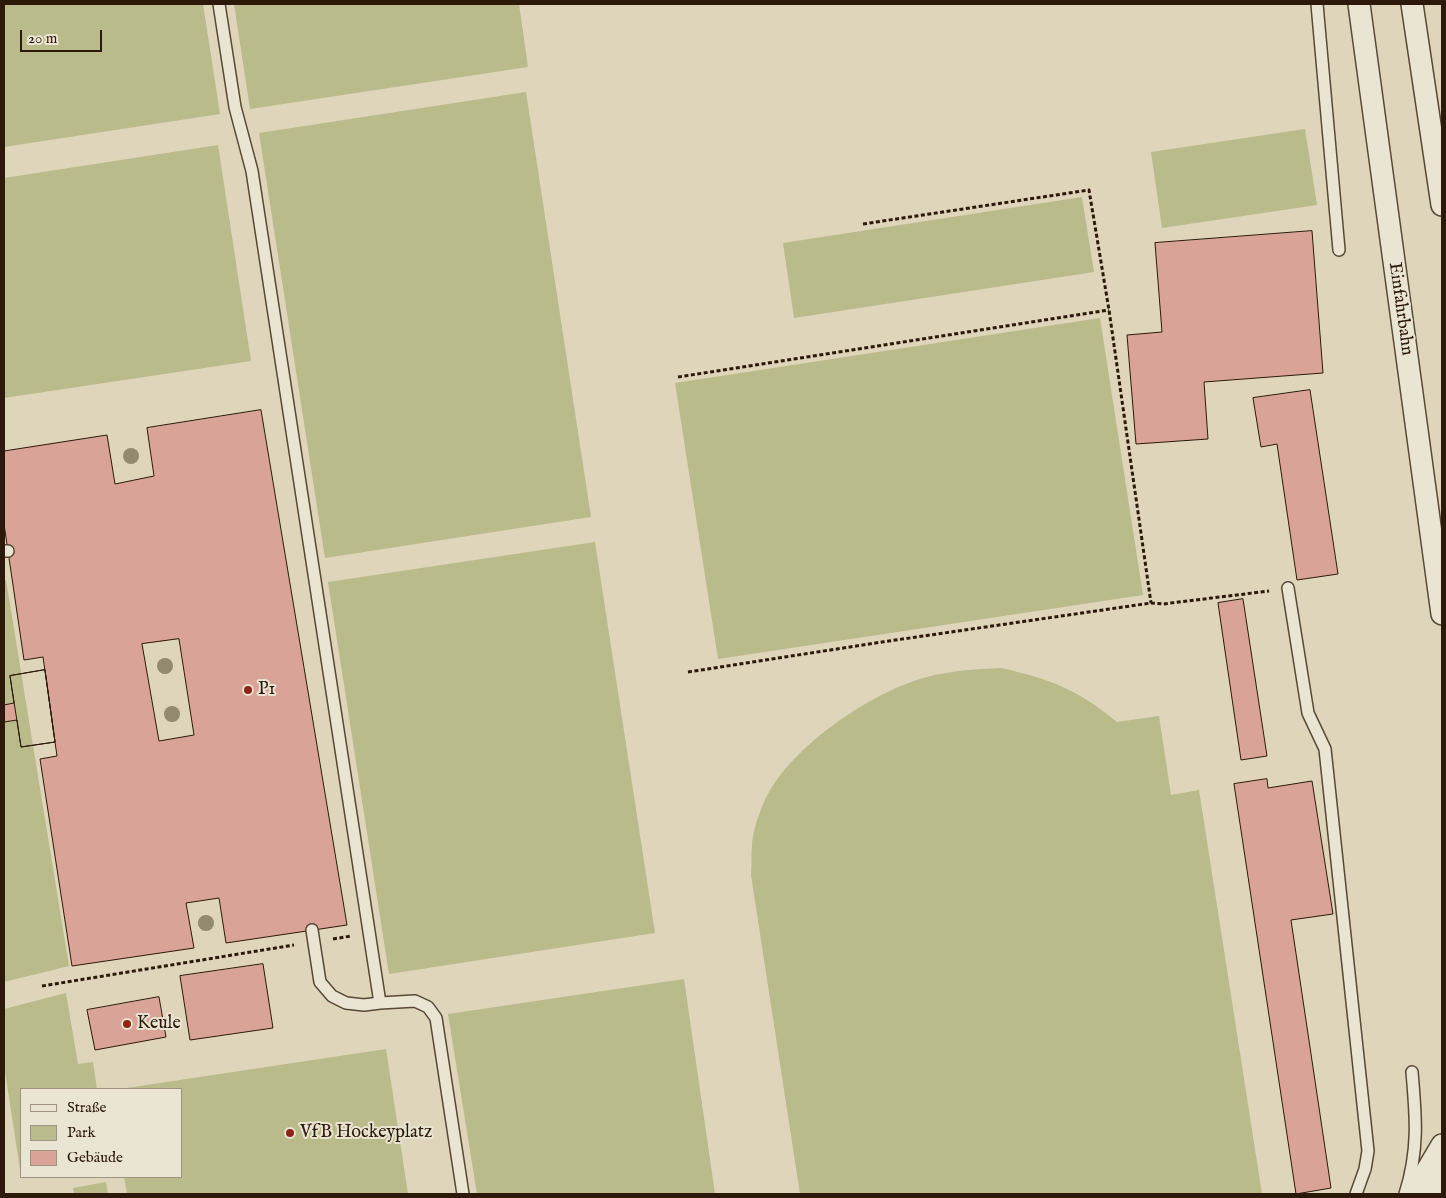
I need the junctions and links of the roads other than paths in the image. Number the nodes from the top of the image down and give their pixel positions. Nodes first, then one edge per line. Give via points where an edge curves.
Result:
1 (219, 4) edge
2 (1317, 4) edge
3 (1359, 4) edge
4 (1412, 4) edge
5 (1442, 205) edge
6 (1340, 250) dead end
7 (1288, 588) road end
8 (1442, 614) edge
9 (313, 936) road end
10 (380, 1003) junction
11 (1412, 1072) dead end
12 (1442, 1145) edge
13 (1442, 1173) edge
14 (463, 1194) edge
15 (1356, 1194) edge
16 (1405, 1194) edge
17 (1413, 1194) edge
18 (1435, 1194) edge

1 - 10 lane via 235,107 252,171
2 - 6 lane
3 - 8 street, Einfahrbahn
4 - 5 street
7 - 15 lane via 1308,713 1326,749 1368,1151 1366,1169
9 - 10 lane via 320,982 332,996 346,1003
10 - 14 lane via 415,1001 428,1007 436,1018
11 - 16 lane via 1416,1130 1413,1165
12 - 17 street
13 - 18 street

